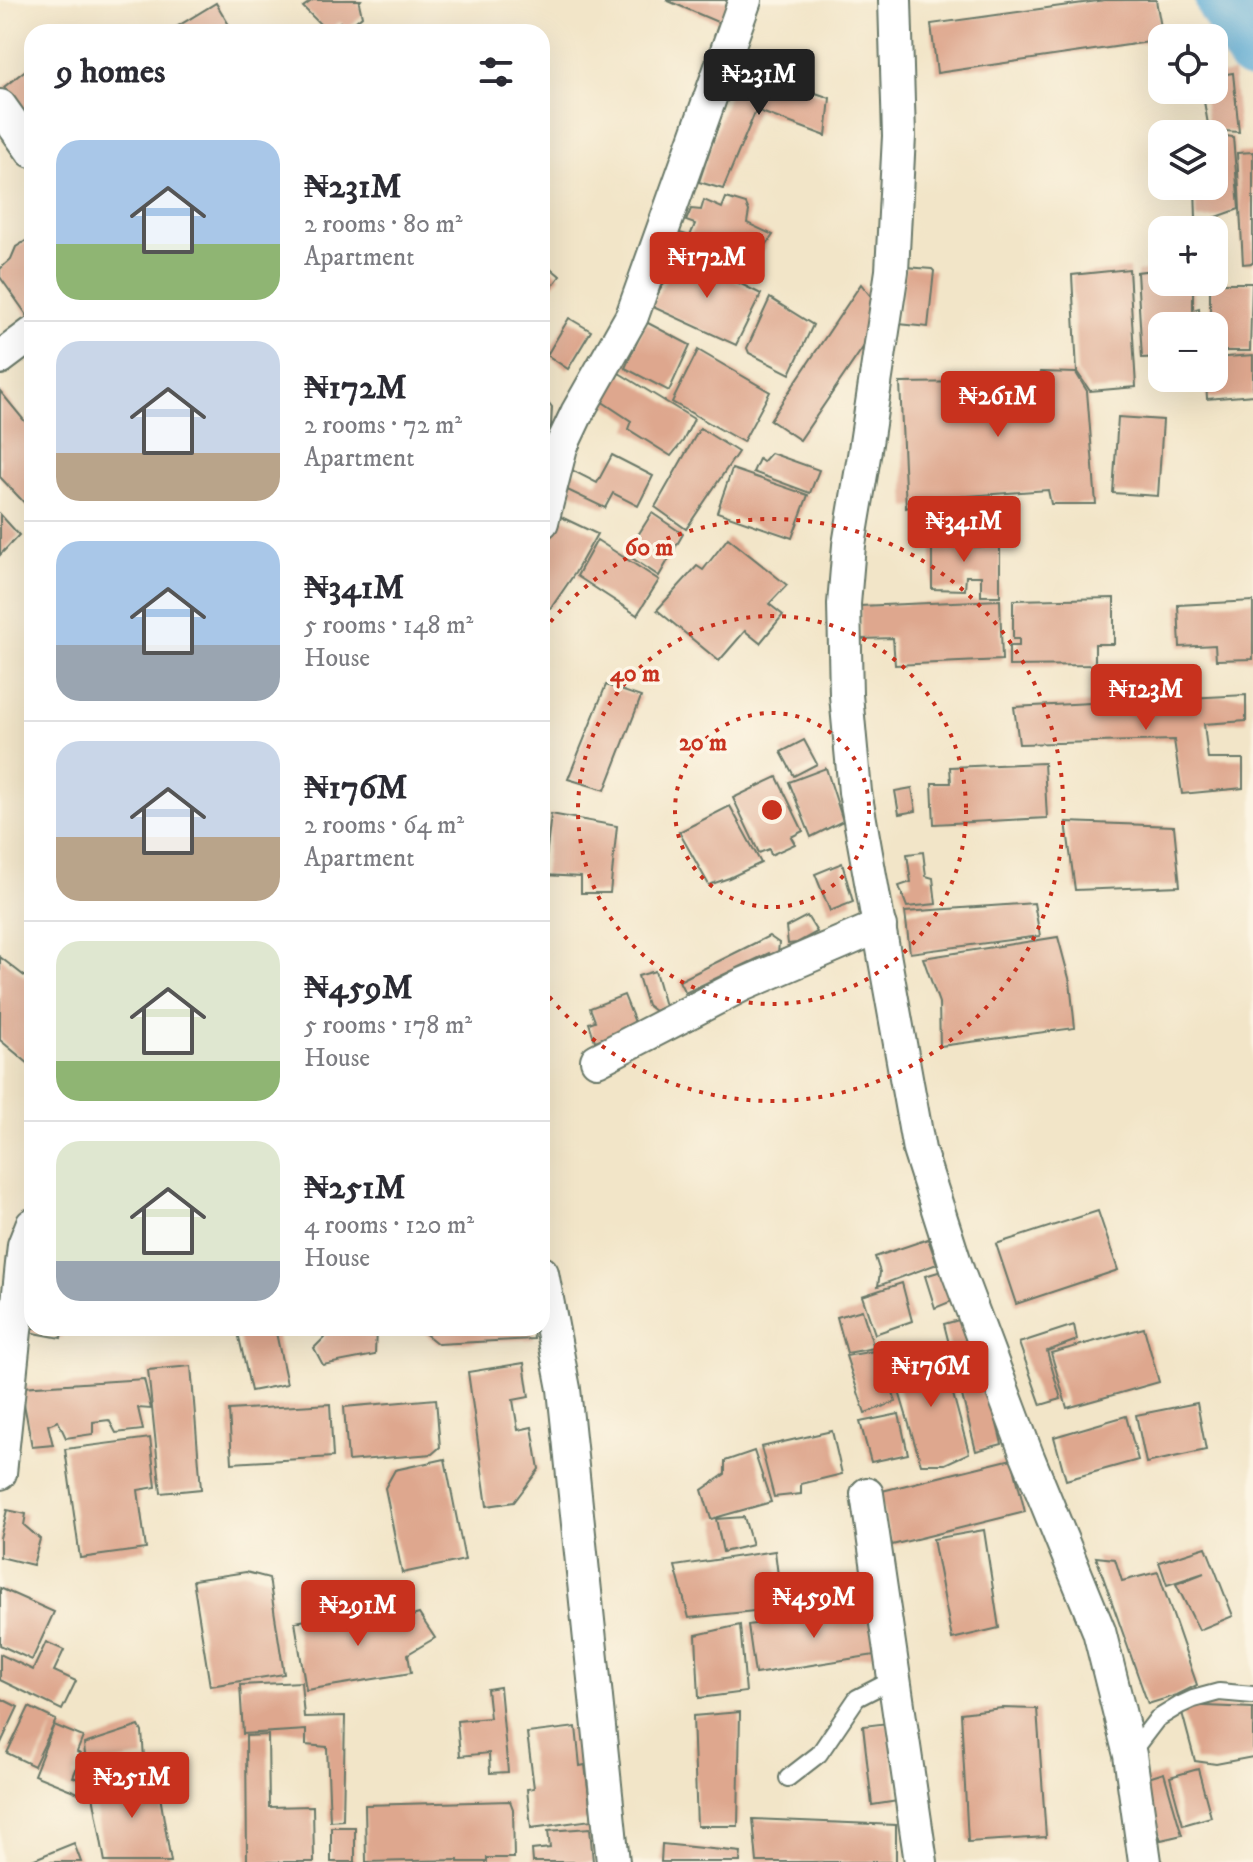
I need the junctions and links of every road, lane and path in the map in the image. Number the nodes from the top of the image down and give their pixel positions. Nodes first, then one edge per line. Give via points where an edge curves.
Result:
1 (745, 0) edge
2 (895, 0) edge
3 (0, 106) edge
4 (24, 140) edge
5 (24, 340) edge
6 (0, 358) edge
7 (550, 490) edge
8 (880, 926) junction
9 (597, 1060) dead end
10 (24, 1245) edge
11 (550, 1315) edge
12 (0, 1473) edge
13 (867, 1494) dead end
14 (894, 1679) junction
15 (1253, 1695) edge
16 (1130, 1755) junction
17 (788, 1778) dead end
18 (613, 1862) edge
19 (921, 1862) edge
20 (1145, 1862) edge

1 - 7 street via 632,316 561,447
2 - 8 street via 899,136 892,271 844,604 850,750
3 - 4 street
5 - 6 street
8 - 9 street via 742,985
8 - 16 street via 919,1150 979,1329 1099,1631
10 - 12 street
11 - 18 street via 564,1389
13 - 14 street
14 - 17 lane via 857,1698 819,1754
14 - 19 street
15 - 16 lane via 1219,1692 1180,1705 1157,1719
16 - 20 street

